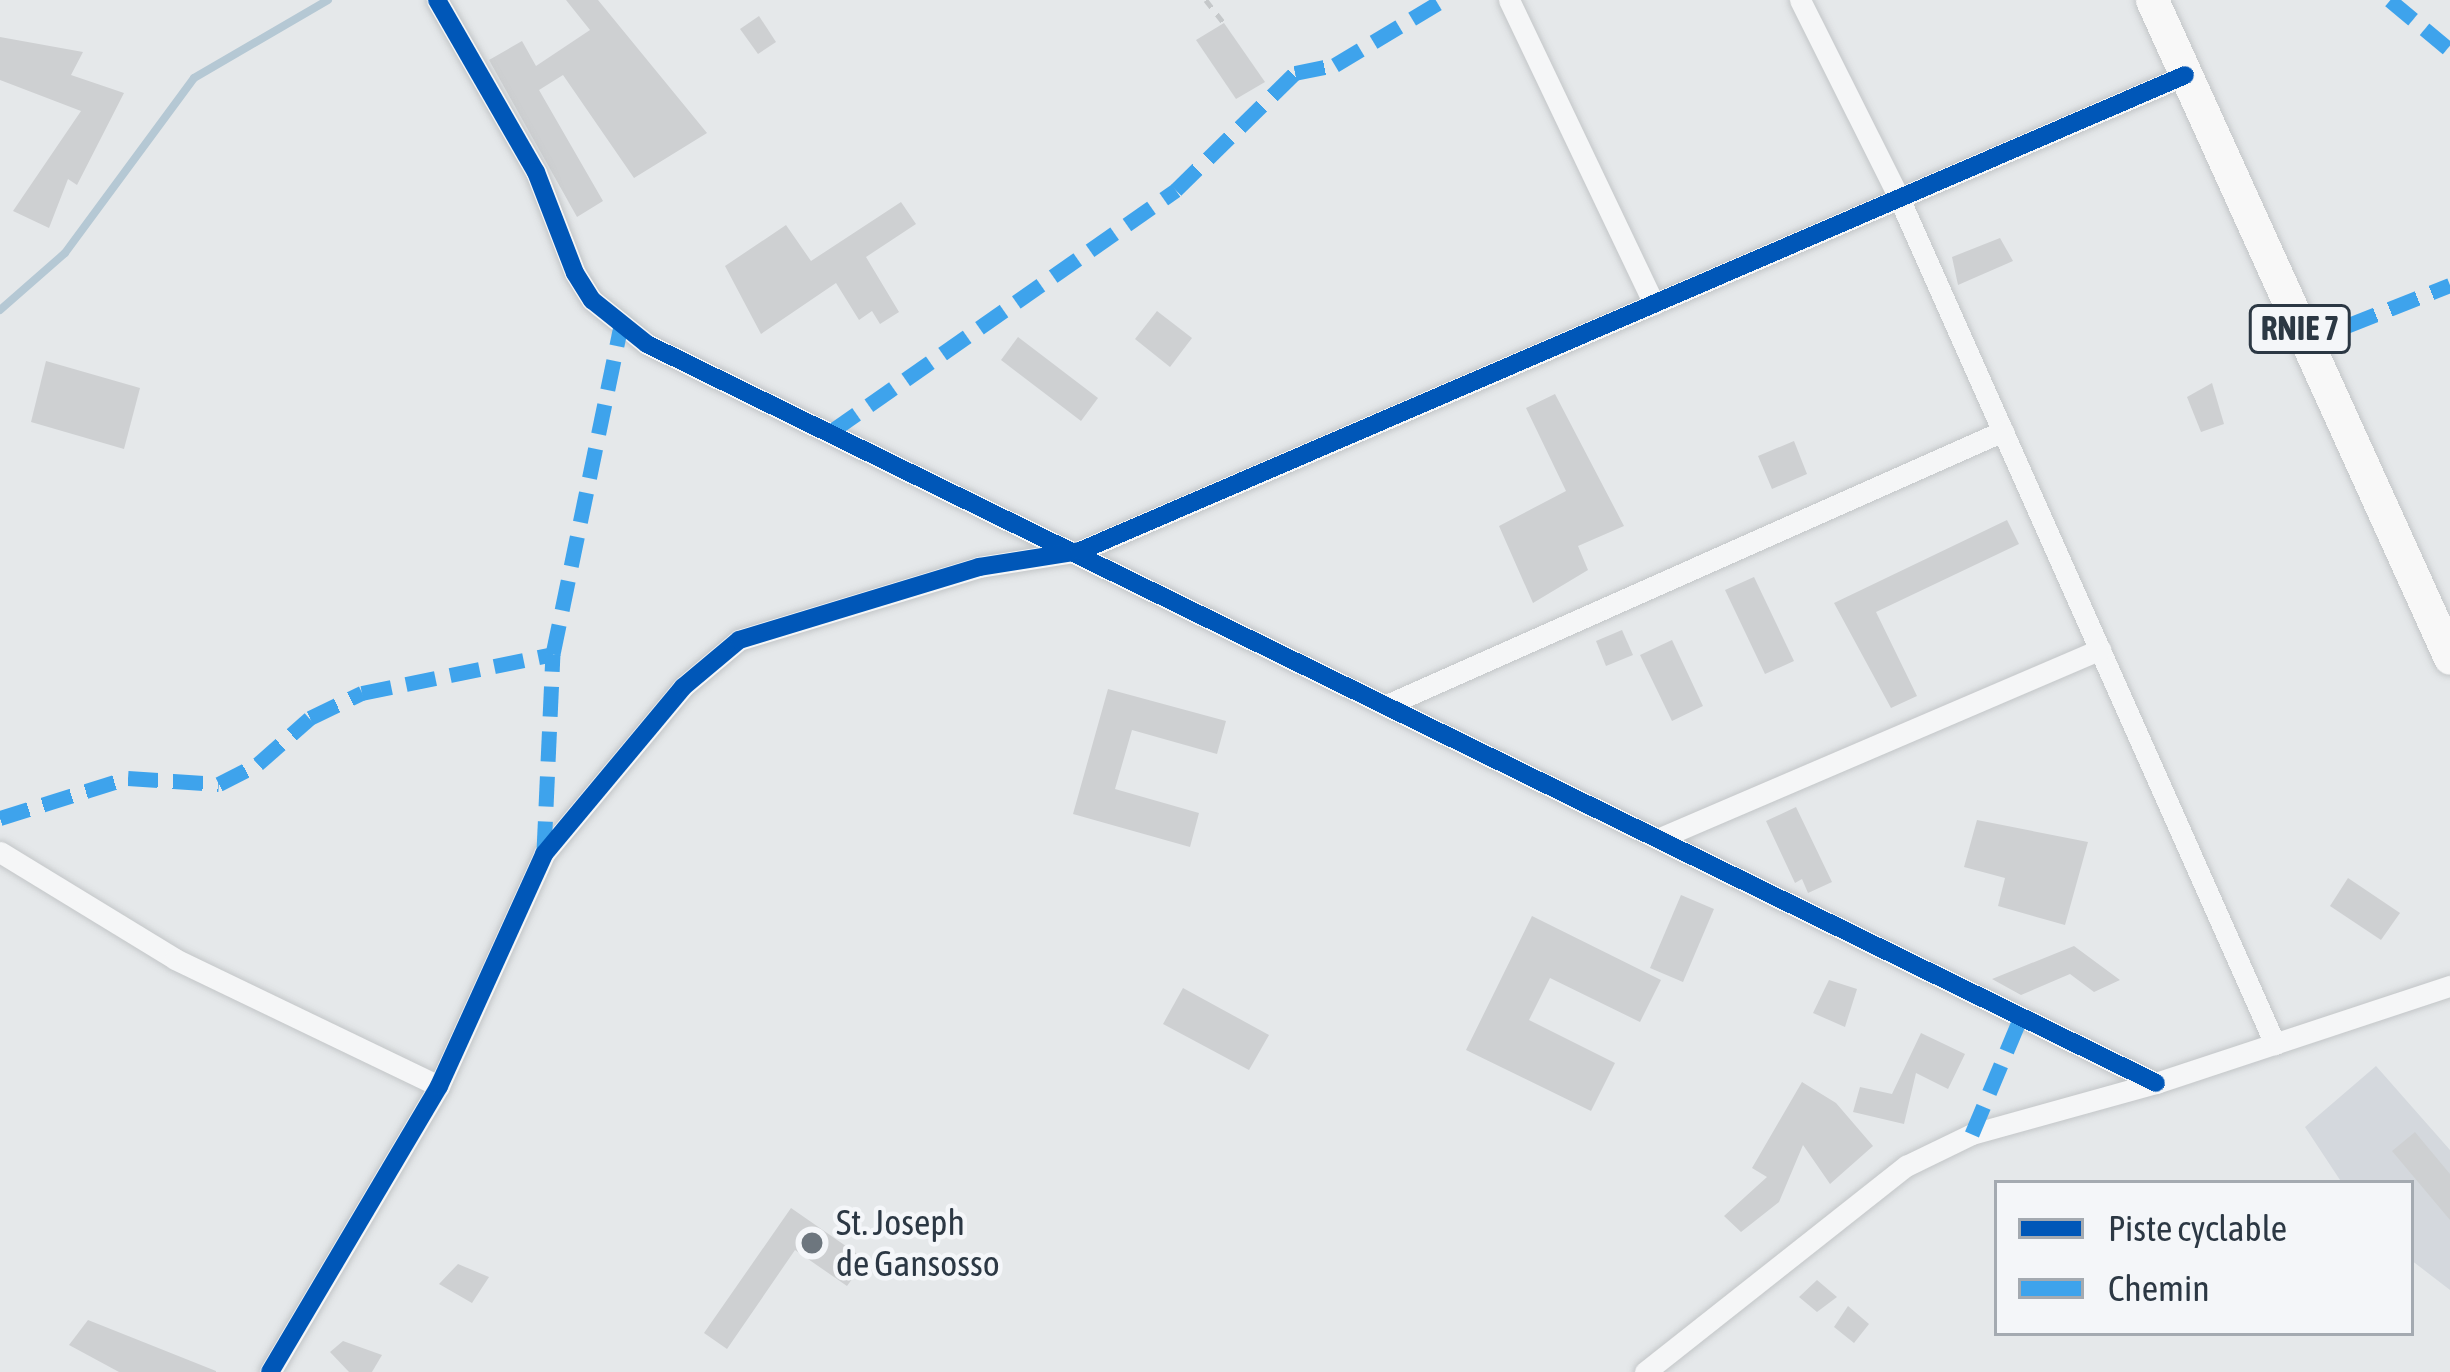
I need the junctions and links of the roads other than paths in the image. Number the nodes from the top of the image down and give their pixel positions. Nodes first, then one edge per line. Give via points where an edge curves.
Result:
1 (437, 0) edge
2 (1509, 0) edge
3 (1800, 0) edge
4 (2152, 0) edge
5 (2185, 75) junction
6 (1899, 197) junction
7 (1654, 304) junction
8 (2003, 431) junction
9 (1080, 551) junction
10 (2099, 649) junction
11 (2450, 658) edge
12 (1389, 704) junction
13 (1660, 838) junction
14 (0, 852) edge
15 (2450, 986) edge
16 (2275, 1044) junction
17 (2156, 1083) junction
18 (439, 1086) junction
19 (270, 1372) edge
20 (1645, 1372) edge

1 - 9 street via 536,172 575,273 621,326 672,358
2 - 7 street
3 - 6 street
4 - 5 main road, RNIE 7
5 - 6 street
5 - 11 main road, RNIE 7
6 - 7 street
6 - 8 street
7 - 9 street
8 - 10 street
8 - 12 street
9 - 12 street
9 - 18 street via 979,567 806,614 725,652 682,687 544,854
10 - 13 street
10 - 16 street
12 - 13 street
13 - 17 street
14 - 18 street via 175,959
15 - 16 street
16 - 17 street
17 - 20 street via 1972,1134 1906,1166
18 - 19 street

